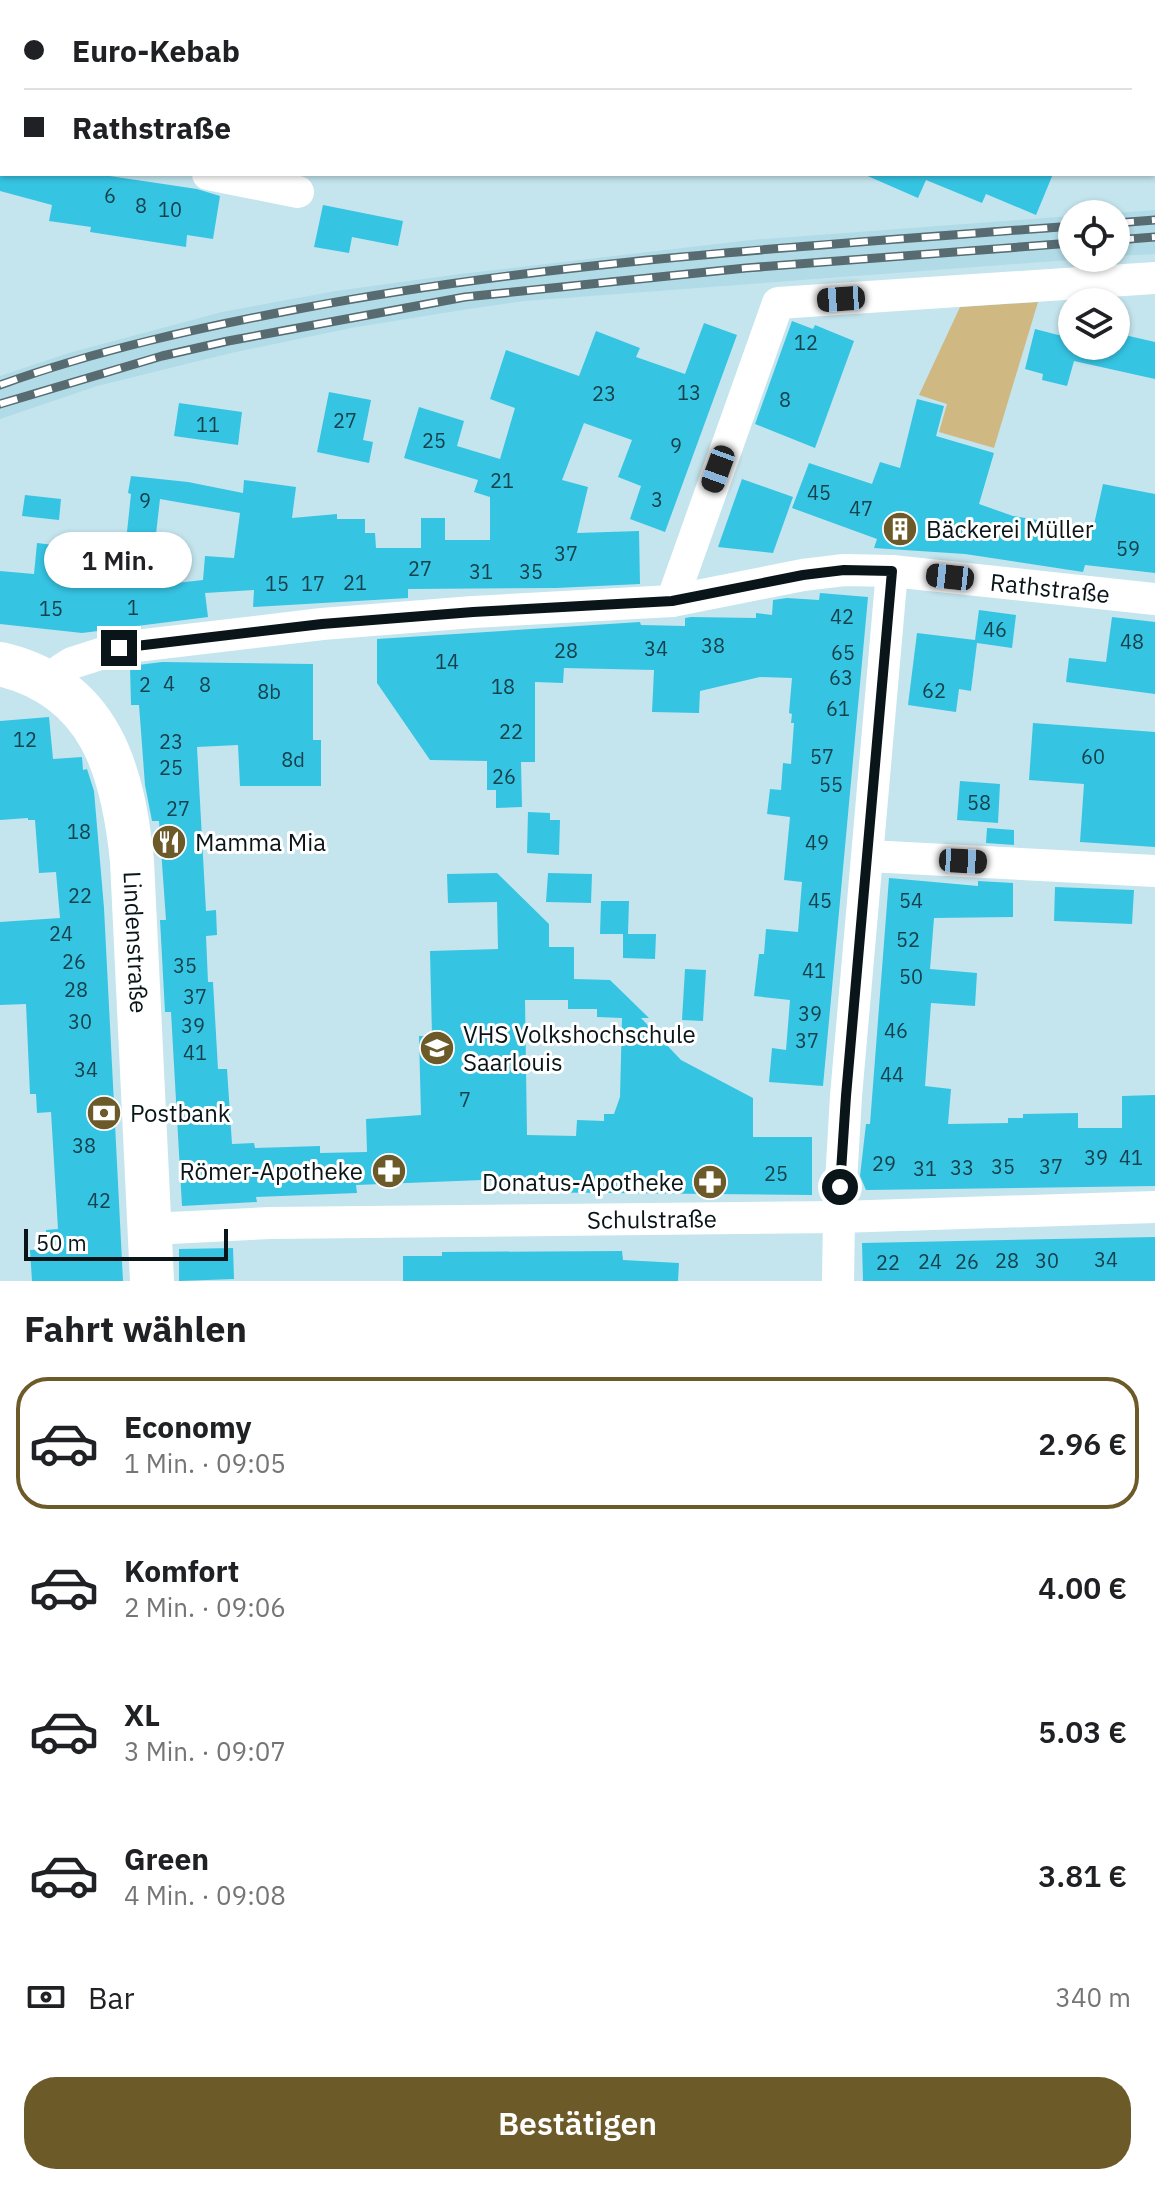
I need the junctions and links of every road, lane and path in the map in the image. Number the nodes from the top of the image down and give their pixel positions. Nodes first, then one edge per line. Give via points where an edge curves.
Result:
1 (218, 176) edge
2 (298, 192) dead end
3 (1155, 278) edge
4 (892, 571) junction
5 (1155, 599) edge
6 (672, 601) junction
7 (0, 664) edge
8 (52, 684) junction
9 (868, 856) junction
10 (1155, 871) edge
11 (1155, 1207) edge
12 (839, 1217) junction
13 (150, 1229) junction
14 (152, 1281) edge
15 (838, 1281) edge

1 - 2 street
3 - 6 street via 778,303
4 - 5 street, Rathstraße
4 - 6 street, Rathstraße via 803,575
4 - 9 street
6 - 8 street, Rathstraße via 322,624 119,648 72,663
7 - 8 street, Lindenstraße
8 - 13 street, Lindenstraße via 81,707 101,738 127,810
9 - 10 street
9 - 12 street
11 - 12 street, Schulstraße
12 - 13 street, Schulstraße
12 - 15 street
13 - 14 street, Lindenstraße

